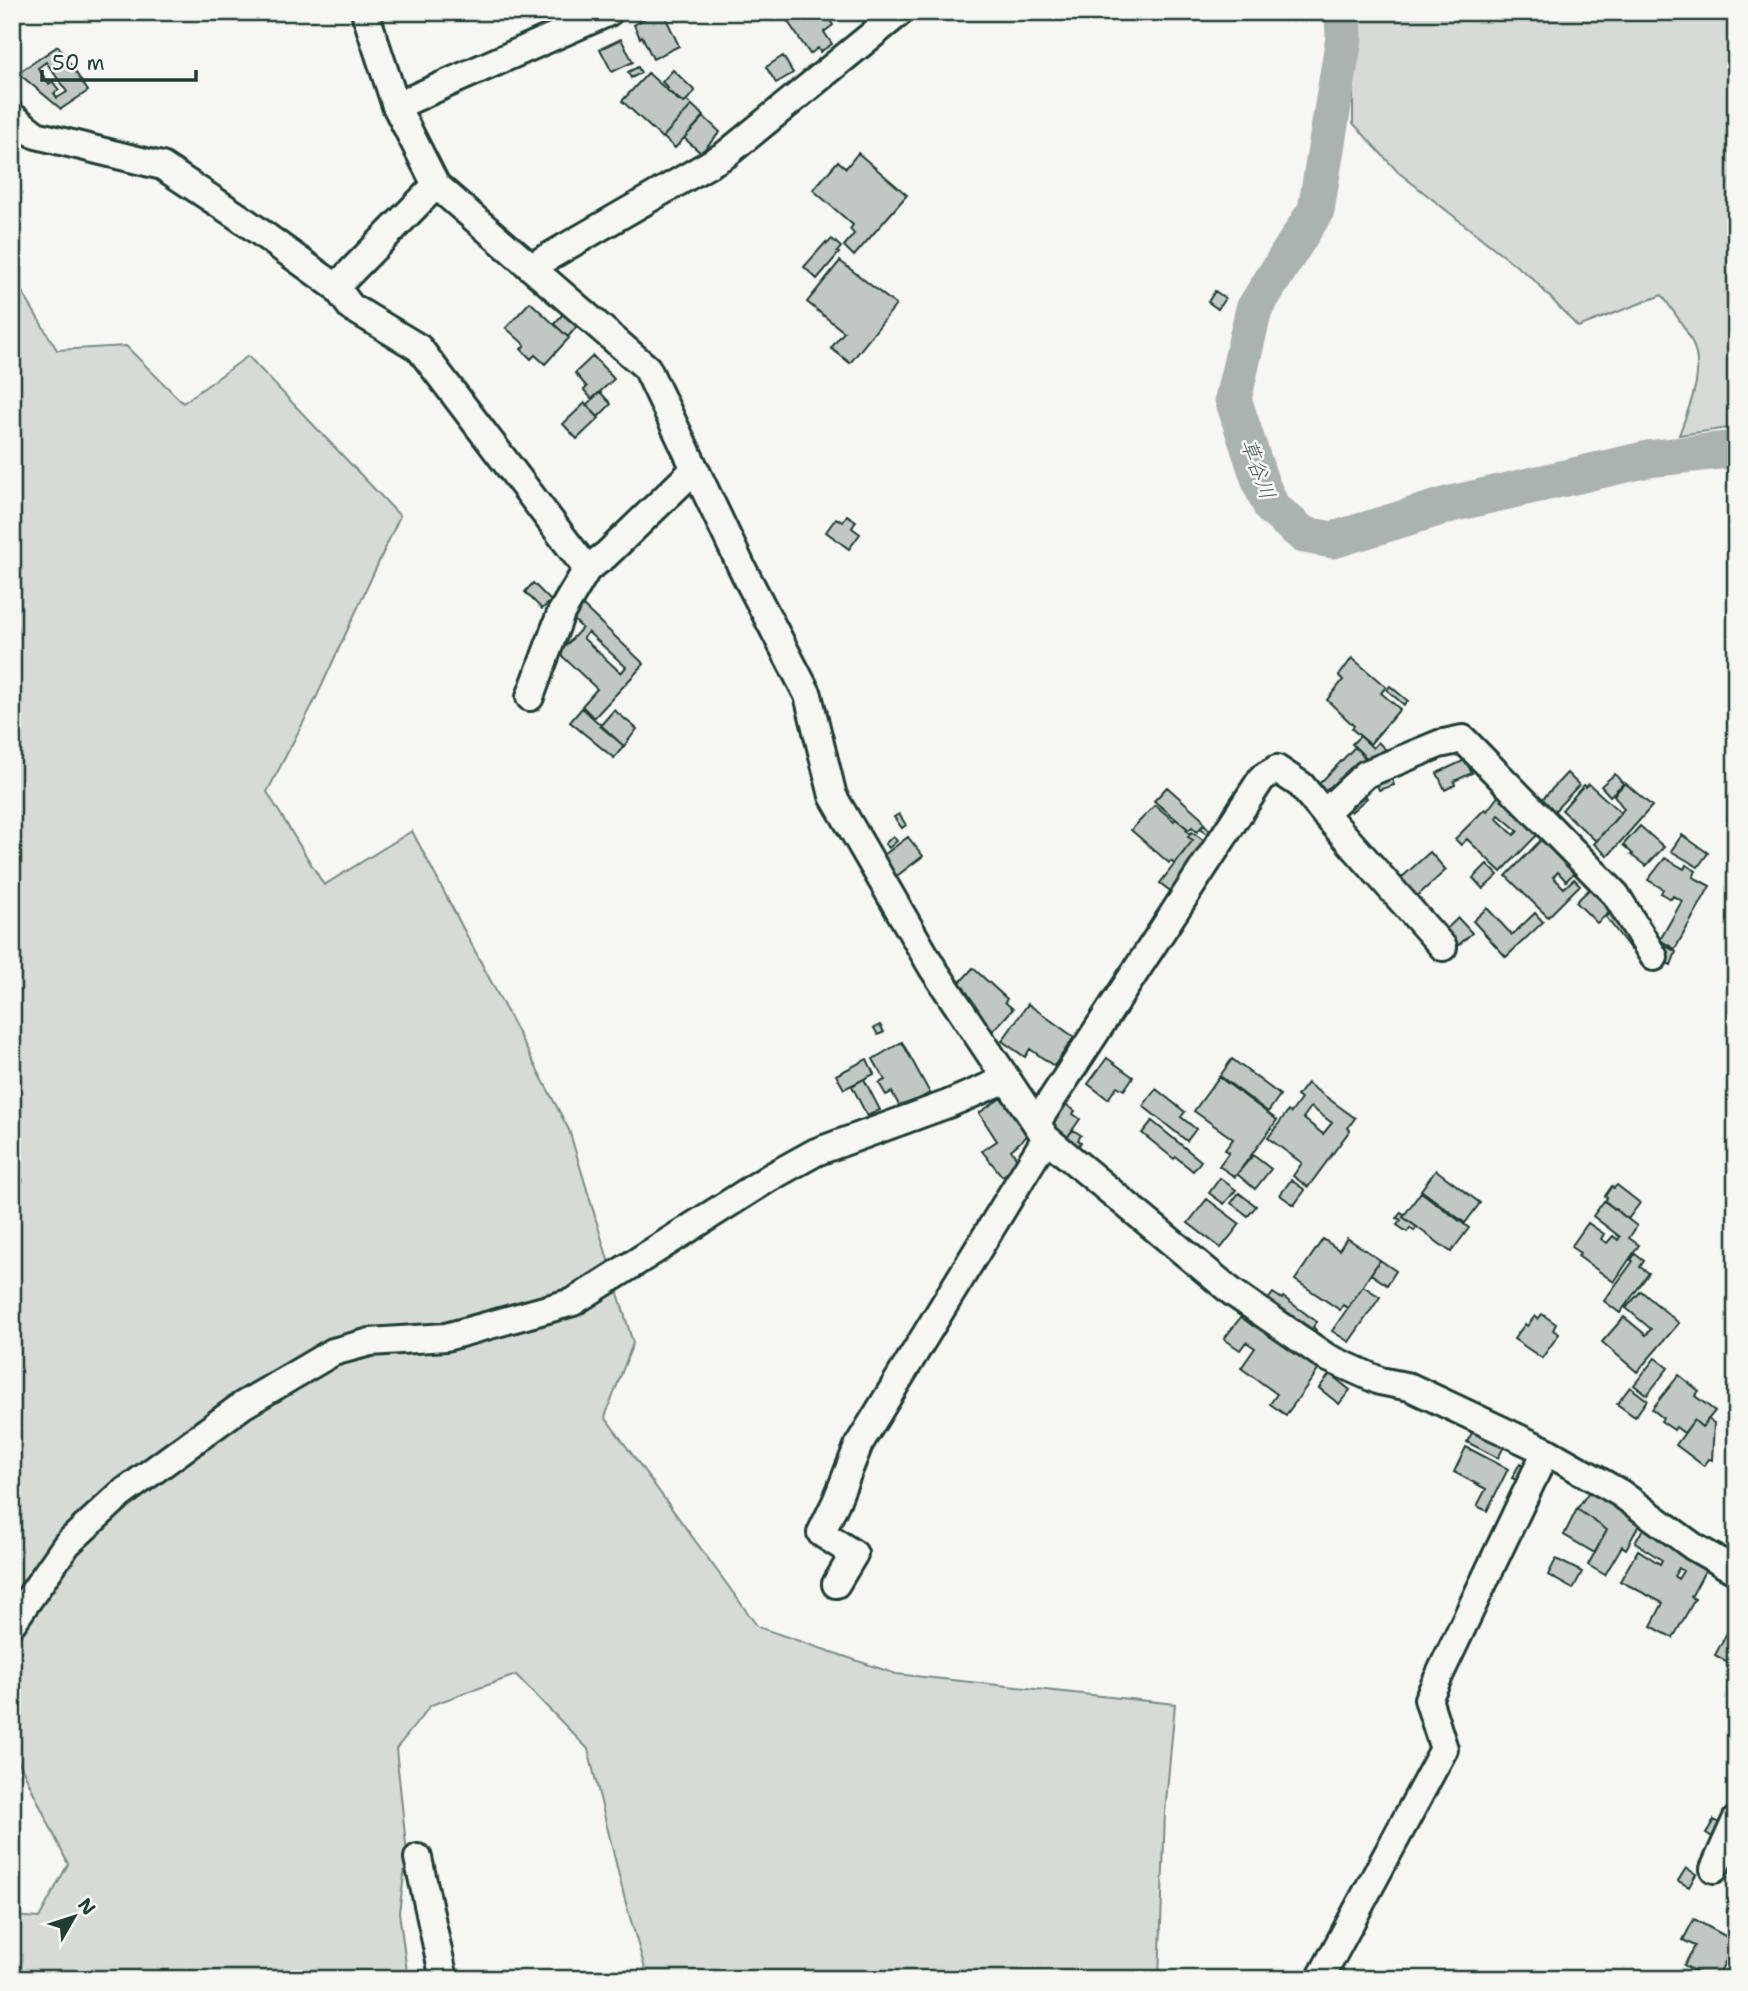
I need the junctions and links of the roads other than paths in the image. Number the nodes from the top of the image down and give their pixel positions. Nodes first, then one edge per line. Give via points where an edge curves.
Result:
1 (365, 12) edge
2 (609, 12) edge
3 (900, 12) edge
4 (396, 106) junction
5 (12, 116) edge
6 (436, 185) junction
7 (531, 267) junction
8 (336, 287) junction
9 (695, 469) junction
10 (587, 569) junction
11 (530, 698) dead end
12 (1324, 813) junction
13 (1443, 947) dead end
14 (1654, 957) dead end
15 (1007, 1079) junction
16 (1042, 1130) junction
17 (1546, 1451) junction
18 (1736, 1571) edge
19 (836, 1584) dead end
20 (12, 1623) edge
21 (1736, 1820) edge
22 (418, 1858) dead end
23 (1714, 1869) dead end
24 (444, 1979) edge
25 (1320, 1979) edge

1 - 4 street
2 - 4 street
3 - 7 street via 725,155
4 - 6 street
5 - 8 street via 36,135 162,166
6 - 7 street
6 - 8 street
7 - 9 street via 647,368
8 - 10 street via 351,307 419,348
9 - 10 street
9 - 15 street via 808,695 833,796 932,967
10 - 11 street via 561,613
12 - 13 street
12 - 14 street via 1366,774 1463,739 1616,895
12 - 16 street via 1301,785 1277,769 1262,778
15 - 16 street
15 - 20 street via 816,1152 573,1302 446,1337 370,1342 333,1352 243,1405 120,1495 67,1544
16 - 17 street via 1232,1292 1326,1357 1380,1381 1410,1387
16 - 19 street via 859,1444 821,1533 854,1554
17 - 18 street
17 - 25 street via 1428,1699 1444,1749
21 - 23 street
22 - 24 street

